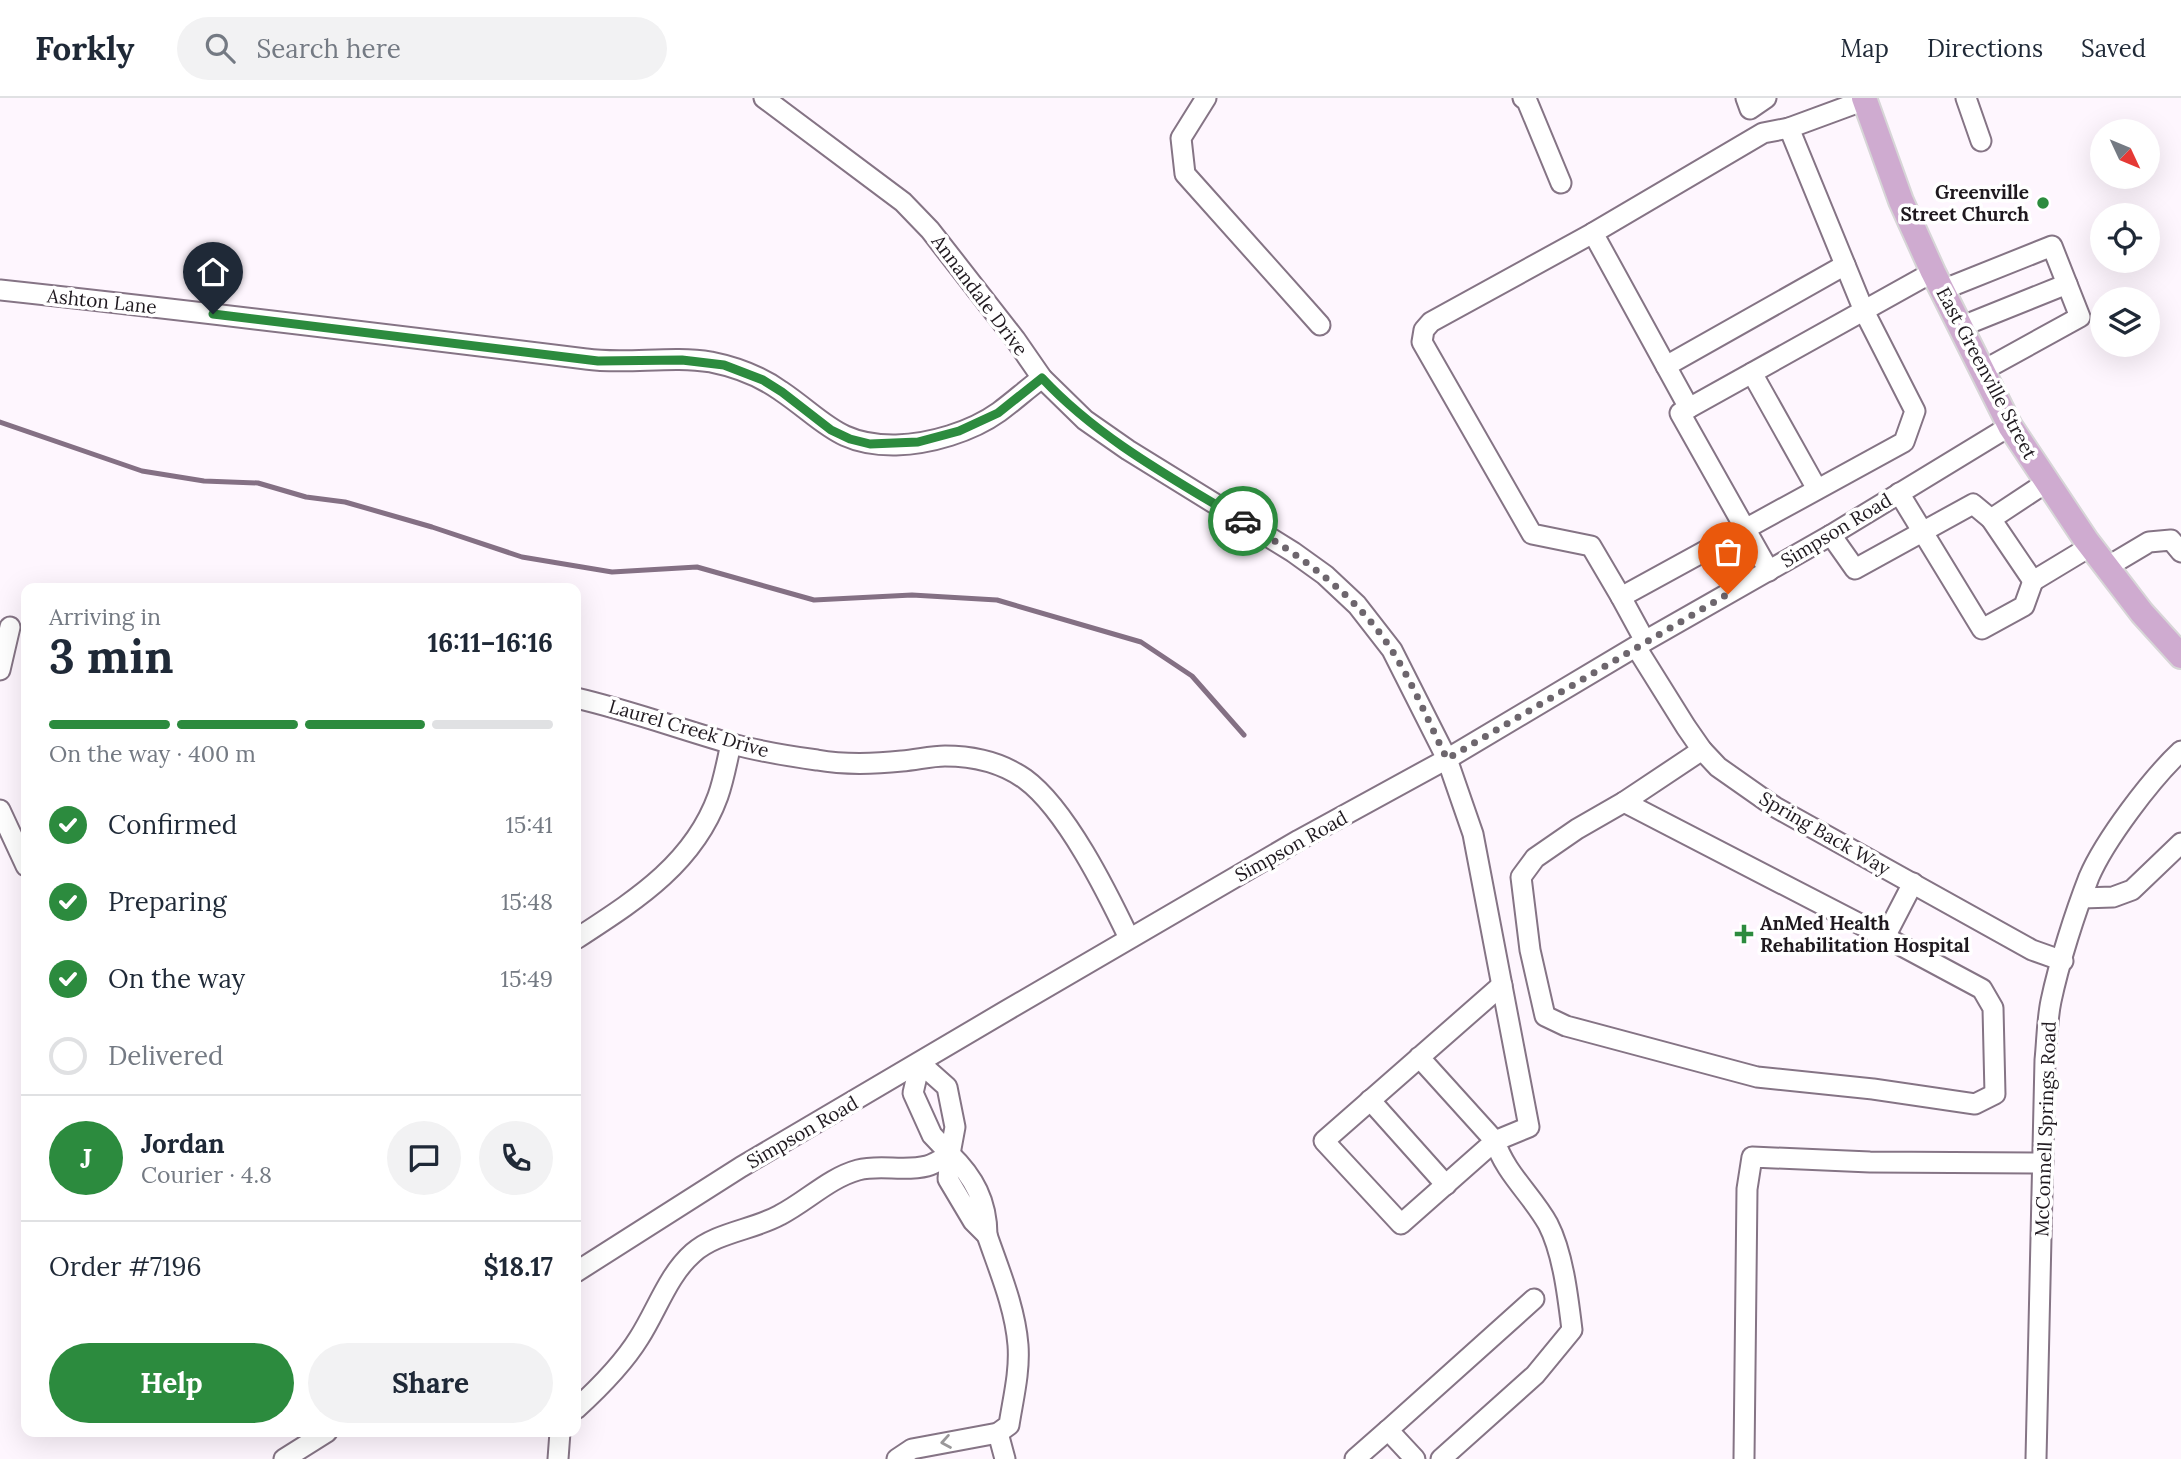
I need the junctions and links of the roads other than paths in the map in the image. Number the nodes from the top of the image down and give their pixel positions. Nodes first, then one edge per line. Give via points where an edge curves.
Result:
1 (764, 98) edge
2 (1206, 98) edge
3 (1523, 98) edge
4 (1746, 98) edge
5 (1766, 98) edge
6 (1966, 98) edge
7 (1865, 99) edge
8 (1789, 128) junction
9 (1981, 141) dead end
10 (1561, 183) dead end
11 (1593, 233) junction
12 (1845, 265) junction
13 (1937, 281) junction
14 (2067, 284) junction
15 (0, 290) edge
16 (1864, 311) junction
17 (1320, 325) dead end
18 (1960, 327) junction
19 (1666, 366) junction
20 (1982, 372) junction
21 (1752, 373) junction
22 (1042, 378) junction
23 (1689, 408) junction
24 (2010, 426) junction
25 (2047, 482) junction
26 (1817, 489) junction
27 (1899, 492) junction
28 (1991, 519) junction
29 (1745, 528) junction
30 (1923, 532) junction
31 (1831, 535) junction
32 (2091, 546) junction
33 (2181, 552) edge
34 (2107, 567) junction
35 (1769, 571) junction
36 (2033, 581) junction
37 (1621, 597) junction
38 (12, 628) edge
39 (1640, 644) junction
40 (2181, 656) edge
41 (0, 670) edge
42 (581, 699) edge
43 (731, 744) junction
44 (1702, 750) junction
45 (1447, 759) junction
46 (2178, 759) edge
47 (1624, 802) junction
48 (0, 810) edge
49 (2181, 842) edge
50 (21, 855) edge
51 (1913, 883) junction
52 (2082, 898) junction
53 (581, 936) edge
54 (1885, 937) junction
55 (1129, 938) junction
56 (2063, 961) junction
57 (1502, 985) junction
58 (1419, 1057) junction
59 (920, 1063) junction
60 (1370, 1100) junction
61 (1495, 1141) junction
62 (950, 1154) junction
63 (2043, 1163) junction
64 (1446, 1185) junction
65 (581, 1269) edge
66 (1534, 1299) dead end
67 (581, 1404) edge
68 (1388, 1430) junction
69 (998, 1433) junction
70 (319, 1437) edge
71 (560, 1437) edge
72 (284, 1459) edge
73 (558, 1459) edge
74 (897, 1459) edge
75 (1005, 1459) edge
76 (1355, 1459) edge
77 (1415, 1459) edge
78 (1441, 1459) edge
79 (1744, 1459) edge
80 (2036, 1459) edge

1 - 22 street, Annandale Drive via 903,202 930,230
2 - 17 street via 1181,138 1185,174
3 - 10 street
4 - 5 street via 1750,109
6 - 9 street
7 - 8 street
7 - 13 main road, East Greenville Street via 1901,201
8 - 11 street via 1763,133
8 - 12 street
11 - 19 street
11 - 37 street, Spring Back Way via 1430,322 1422,342 1532,534 1591,546
12 - 16 street
12 - 19 street
13 - 14 street via 2052,246
13 - 16 street
13 - 18 main road, East Greenville Street
14 - 18 street
14 - 20 street via 2080,317
15 - 22 street, Ashton Lane via 598,361 703,361 763,380 831,430 870,444 918,442 959,431 998,413
16 - 21 street
16 - 26 street via 1915,411 1904,442
18 - 20 main road, East Greenville Street
19 - 23 street
20 - 24 main road, East Greenville Street
21 - 23 street
21 - 26 street
22 - 45 street, Annandale Drive via 1096,428 1293,552 1357,605 1392,650
23 - 29 street via 1680,413
24 - 25 main road, East Greenville Street
24 - 27 street, Simpson Road
25 - 28 street
25 - 32 main road, East Greenville Street
26 - 29 street
27 - 30 street
27 - 31 street, Simpson Road
28 - 30 street via 1973,505
28 - 36 street
29 - 35 street
29 - 37 street
30 - 31 street via 1855,569
30 - 36 street via 1982,629 2024,606
31 - 35 street, Simpson Road
32 - 34 main road, East Greenville Street
32 - 36 street
33 - 34 street via 2171,540 2149,542
34 - 40 main road, East Greenville Street
35 - 39 street, Simpson Road
37 - 39 street, Spring Back Way
38 - 41 street
39 - 44 street, Spring Back Way
39 - 45 street, Simpson Road
42 - 43 street, Laurel Creek Drive
43 - 53 street via 718,795 687,850 659,882
43 - 55 street, Laurel Creek Drive via 839,764 943,756 1005,767 1025,779 1056,812
44 - 47 street
44 - 51 street, Spring Back Way via 1718,767 1775,807
45 - 55 street, Simpson Road
45 - 57 street, Annandale Drive via 1473,834
46 - 52 street, McConnell Springs Road via 2122,823
47 - 54 street
47 - 54 street via 1535,858 1521,877 1530,950 1545,1016 1566,1026 1757,1077 1975,1104 1995,1094 1993,1009 1982,989
48 - 50 street
49 - 52 street via 2132,890 2113,897
51 - 54 street
51 - 56 street, Spring Back Way via 2032,950
52 - 56 street, McConnell Springs Road
55 - 59 street, Simpson Road
56 - 63 street, McConnell Springs Road via 2051,1002 2045,1060
57 - 58 street
57 - 61 street, Annandale Drive via 1529,1127
58 - 60 street
58 - 61 street
59 - 62 street via 913,1093 932,1135
59 - 62 street via 947,1087 955,1127
59 - 65 street, Simpson Road via 741,1167
60 - 64 street
60 - 64 street via 1324,1141 1401,1224
61 - 64 street
61 - 78 street via 1500,1156 1548,1224 1566,1282 1572,1330 1535,1375
62 - 67 street via 928,1166 854,1171 781,1215 707,1243 673,1276 638,1340
62 - 69 street via 948,1179 987,1236 1007,1291 1018,1344 1009,1425
63 - 79 street via 1752,1157 1747,1189
63 - 80 street, McConnell Springs Road
66 - 68 street
68 - 76 street
68 - 77 street
69 -> 74 street via 912,1449
69 - 75 street
70 - 72 street
71 - 73 street

